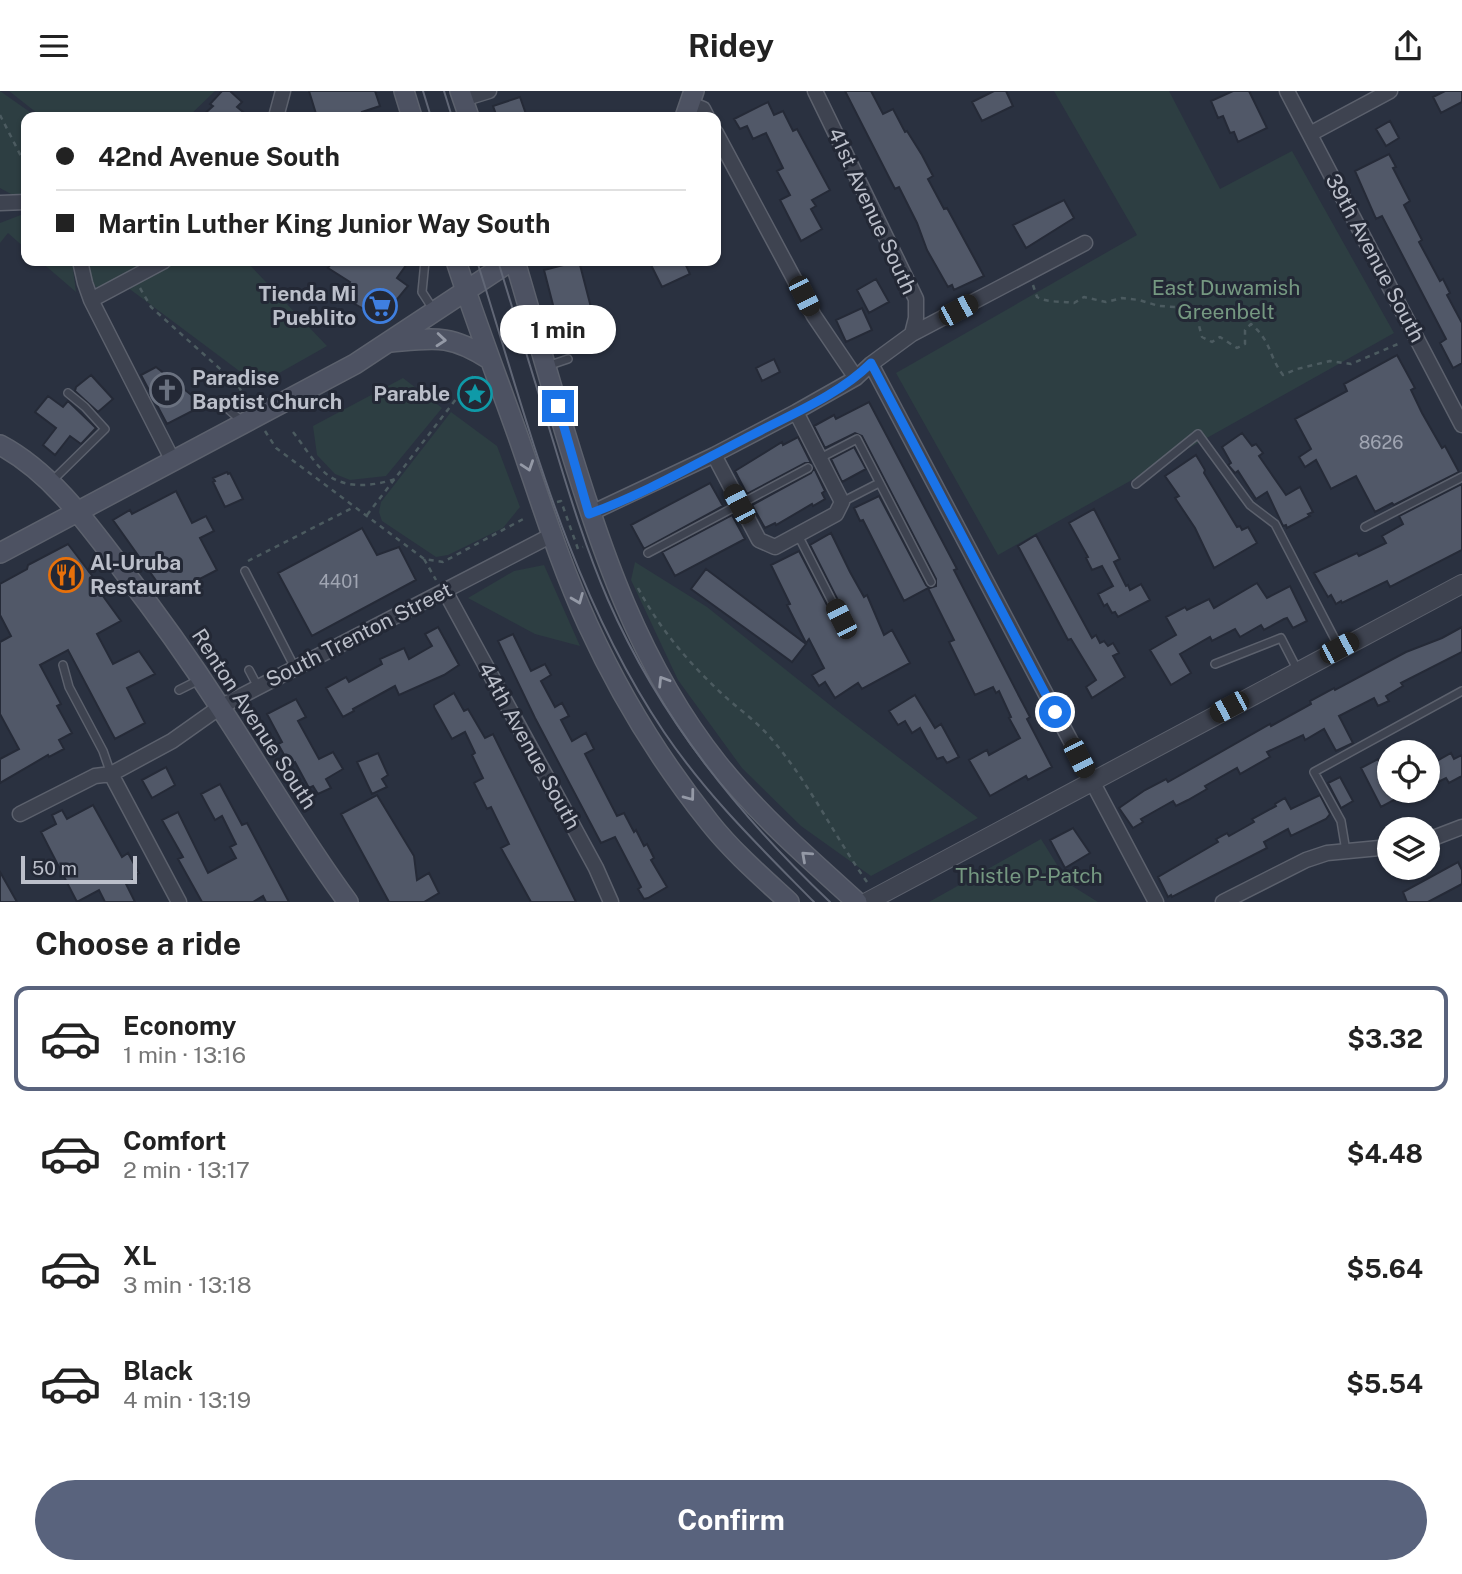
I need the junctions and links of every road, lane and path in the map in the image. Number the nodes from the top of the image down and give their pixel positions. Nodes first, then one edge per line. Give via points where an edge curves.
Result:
1 (283, 91) edge
2 (404, 91) edge
3 (489, 91) edge
4 (815, 91) edge
5 (1287, 91) edge
6 (1390, 91) edge
7 (464, 102) edge
8 (277, 112) edge
9 (410, 112) edge
10 (0, 115) edge
11 (1310, 134) junction
12 (721, 142) edge
13 (21, 156) edge
14 (21, 202) edge
15 (0, 203) edge
16 (1085, 243) dead end
17 (81, 266) edge
18 (155, 266) edge
19 (425, 266) edge
20 (458, 266) edge
21 (505, 266) edge
22 (515, 266) edge
23 (1031, 271) junction
24 (134, 277) junction
25 (465, 290) junction
26 (91, 300) junction
27 (434, 311) junction
28 (912, 334) junction
29 (390, 343) junction
30 (1400, 347) dead end
31 (568, 359) dead end
32 (871, 363) junction
33 (482, 366) junction
34 (546, 366) junction
35 (856, 378) junction
36 (68, 393) dead end
37 (244, 397) dead end
38 (220, 402) dead end
39 (796, 412) junction
40 (245, 423) junction
41 (1462, 425) edge
42 (293, 432) dead end
43 (0, 445) edge
44 (713, 455) junction
45 (826, 455) dead end
46 (173, 461) junction
47 (808, 468) dead end
48 (1462, 477) edge
49 (395, 479) junction
50 (879, 483) junction
51 (49, 484) junction
52 (1136, 484) dead end
53 (842, 502) junction
54 (739, 504) junction
55 (354, 507) dead end
56 (76, 511) junction
57 (589, 514) junction
58 (366, 515) dead end
59 (1365, 527) dead end
60 (552, 535) junction
61 (798, 535) junction
62 (648, 552) dead end
63 (0, 553) edge
64 (424, 559) dead end
65 (245, 571) joint
66 (432, 575) dead end
67 (931, 582) dead end
68 (1462, 584) edge
69 (445, 591) junction
70 (841, 619) dead end
71 (1339, 648) junction
72 (1215, 664) dead end
73 (63, 665) dead end
74 (295, 668) junction
75 (249, 670) dead end
76 (1298, 670) junction
77 (201, 678) junction
78 (258, 687) junction
79 (179, 690) dead end
80 (1462, 691) edge
81 (220, 707) junction
82 (111, 774) junction
83 (1090, 781) junction
84 (20, 814) dead end
85 (1462, 828) edge
86 (1440, 836) edge
87 (1377, 848) edge
88 (1346, 851) junction
89 (179, 902) edge
90 (348, 902) edge
91 (611, 902) edge
92 (789, 902) edge
93 (857, 902) edge
94 (867, 902) edge
95 (1156, 902) edge
96 (1223, 902) edge

1 - 8 street
2 - 9 main road
3 - 7 street
4 - 28 street, 41st Avenue South via 916,299
5 - 11 street, 39th Avenue South
6 - 11 street
10 - 13 path
11 - 41 street, 39th Avenue South
12 - 35 street via 814,316
14 - 15 street
16 - 23 street
17 - 26 street
18 - 24 street
19 - 27 lane via 422,292
20 - 25 main road
21 - 25 main road
22 - 34 main road
23 - 28 street
23 - 30 path via 1037,297 1045,301 1122,298 1176,307 1196,314 1202,337 1212,342 1220,337 1237,348 1245,344 1245,330 1251,324 1262,332 1272,361 1283,375 1330,361 1351,364
24 - 26 street
24 - 37 path via 151,307 238,385
25 - 27 main road
25 - 33 main road
26 - 46 street via 126,354
27 - 29 main road
28 - 32 street
29 -> 33 main road via 444,339 471,348
29 - 40 main road
31 - 34 lane
32 - 35 street
32 - 83 street
33 - 49 path
33 -> 60 main road
34 - 57 main road
35 - 39 street
36 - 51 lane via 105,429
38 - 40 lane
39 - 44 street
39 - 53 street
40 - 46 main road
42 - 49 path via 327,475 349,484 377,485
43 - 51 main road, Renton Avenue South
44 - 54 street
44 - 57 street
45 - 50 lane via 857,439
46 - 56 main road
47 - 54 lane
48 - 59 lane
49 - 58 path
50 - 53 lane
50 - 67 lane
51 - 56 main road, Renton Avenue South
52 - 71 lane via 1198,434 1250,505 1275,524
53 - 61 street via 836,515
54 - 61 street via 759,540 775,547
54 - 62 lane
55 - 65 path via 242,565
56 - 63 main road
56 - 77 main road, Renton Avenue South
93 -> 57 main road via 746,798 691,726 648,658
60 - 69 street, South Trenton Street
60 -> 92 main road via 588,625 660,753 712,825
61 - 70 lane
64 - 66 path
65 - 74 lane
68 - 71 street
69 - 74 street, South Trenton Street
69 - 91 street, 44th Avenue South
71 - 76 street
72 - 76 lane via 1281,638
73 - 82 lane
74 - 78 street, South Trenton Street
75 - 78 lane
76 - 83 street
77 - 79 lane
77 - 81 main road, Renton Avenue South
78 - 81 street, South Trenton Street
80 - 88 lane via 1314,772 1341,821
81 - 82 street, South Trenton Street via 172,741
81 - 90 main road, Renton Avenue South
82 - 84 street, South Trenton Street via 96,776
82 - 89 street
83 - 94 street
83 - 95 street
85 - 86 street
87 - 88 street
88 - 96 street via 1306,860

